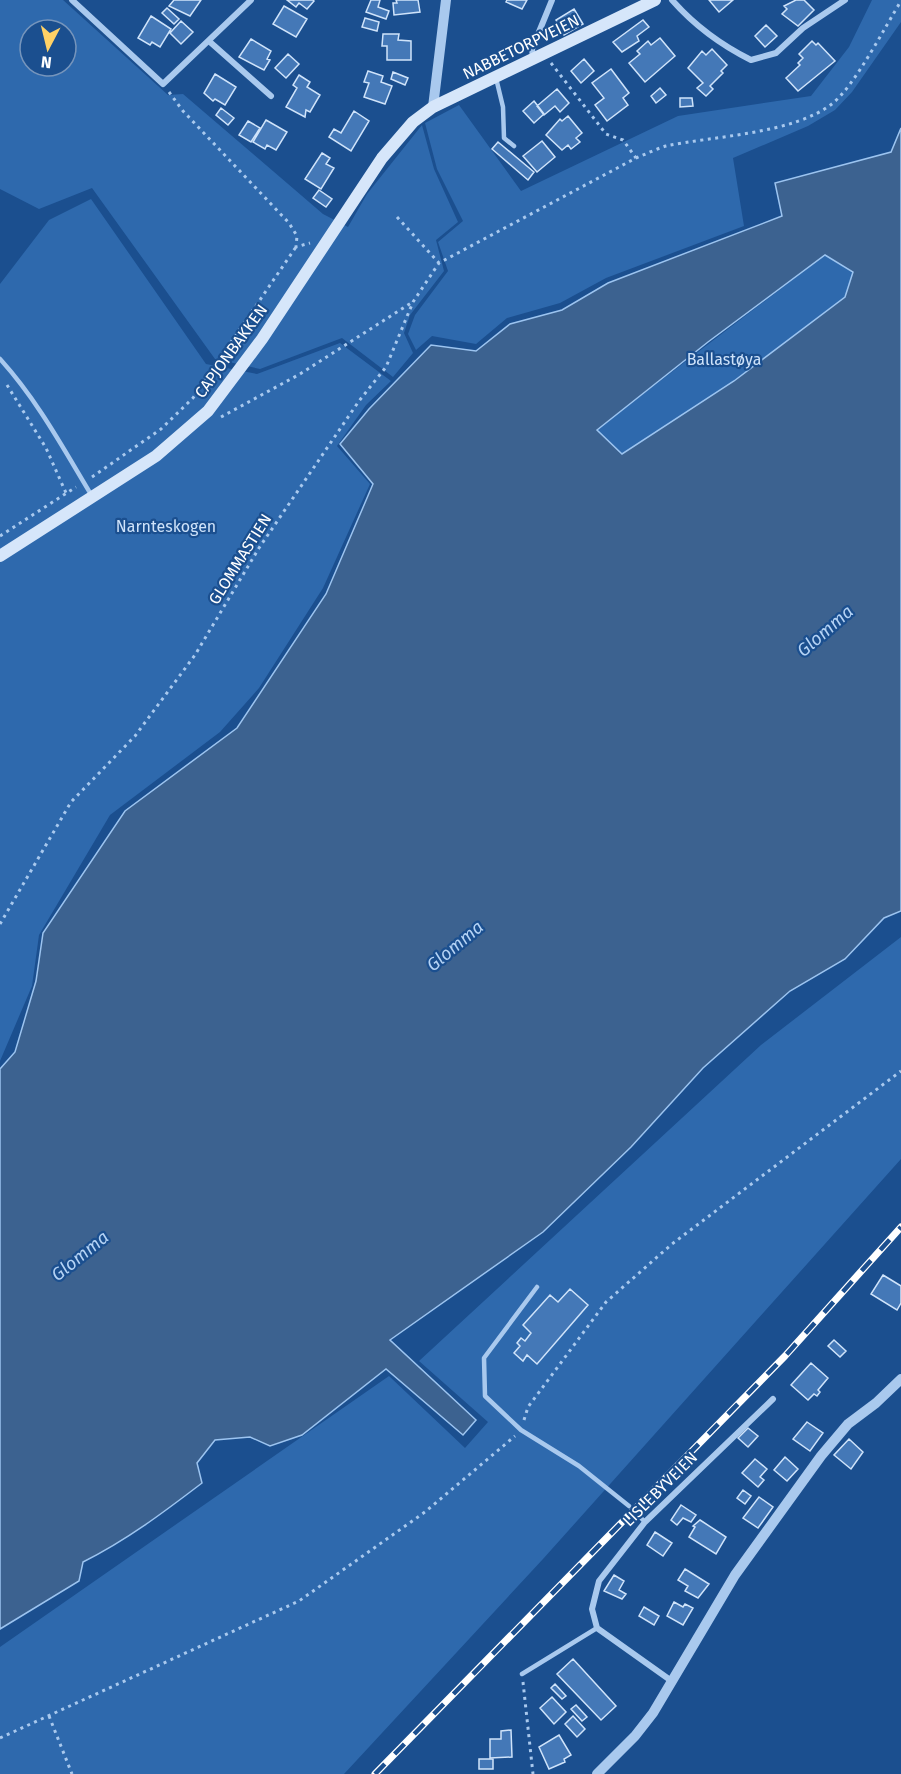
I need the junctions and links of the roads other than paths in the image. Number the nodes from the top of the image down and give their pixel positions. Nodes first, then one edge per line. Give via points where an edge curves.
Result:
1 (72, 0) edge
2 (251, 0) edge
3 (446, 0) edge
4 (552, 0) edge
5 (656, 0) edge
6 (672, 0) edge
7 (845, 0) edge
8 (210, 42) junction
9 (539, 57) junction
10 (496, 78) junction
11 (271, 96) dead end
12 (433, 107) junction
13 (514, 146) dead end
14 (0, 359) edge
15 (92, 497) junction
16 (0, 556) edge
17 (537, 1287) dead end
18 (901, 1379) edge
19 (773, 1399) dead end
20 (629, 1506) dead end
21 (639, 1516) dead end
22 (645, 1522) junction
23 (597, 1628) junction
24 (522, 1674) road end
25 (673, 1682) junction
26 (597, 1774) edge

1 - 8 street via 163,84
2 - 8 street
3 - 12 street
4 - 9 street via 532,49
5 - 9 main road, NABBETORPVEIEN
6 - 7 street via 704,31 751,60 776,52
8 - 11 street
9 - 10 main road, NABBETORPVEIEN
10 - 12 main road, NABBETORPVEIEN
10 - 13 lane via 503,107 504,138
12 - 15 main road, CAPJONBAKKEN via 397,138 250,356 208,411 156,456
14 - 15 lane via 26,388
15 - 16 main road, CAPJONBAKKEN
17 - 20 lane via 484,1358 485,1396 521,1430 579,1466
18 - 25 street via 848,1424 821,1456 735,1575
19 - 22 street, LISLEBYVEIEN
21 - 22 lane
22 - 23 street, LISLEBYVEIEN via 599,1581 592,1609
23 - 24 lane
23 - 25 street
25 - 26 street via 635,1736

